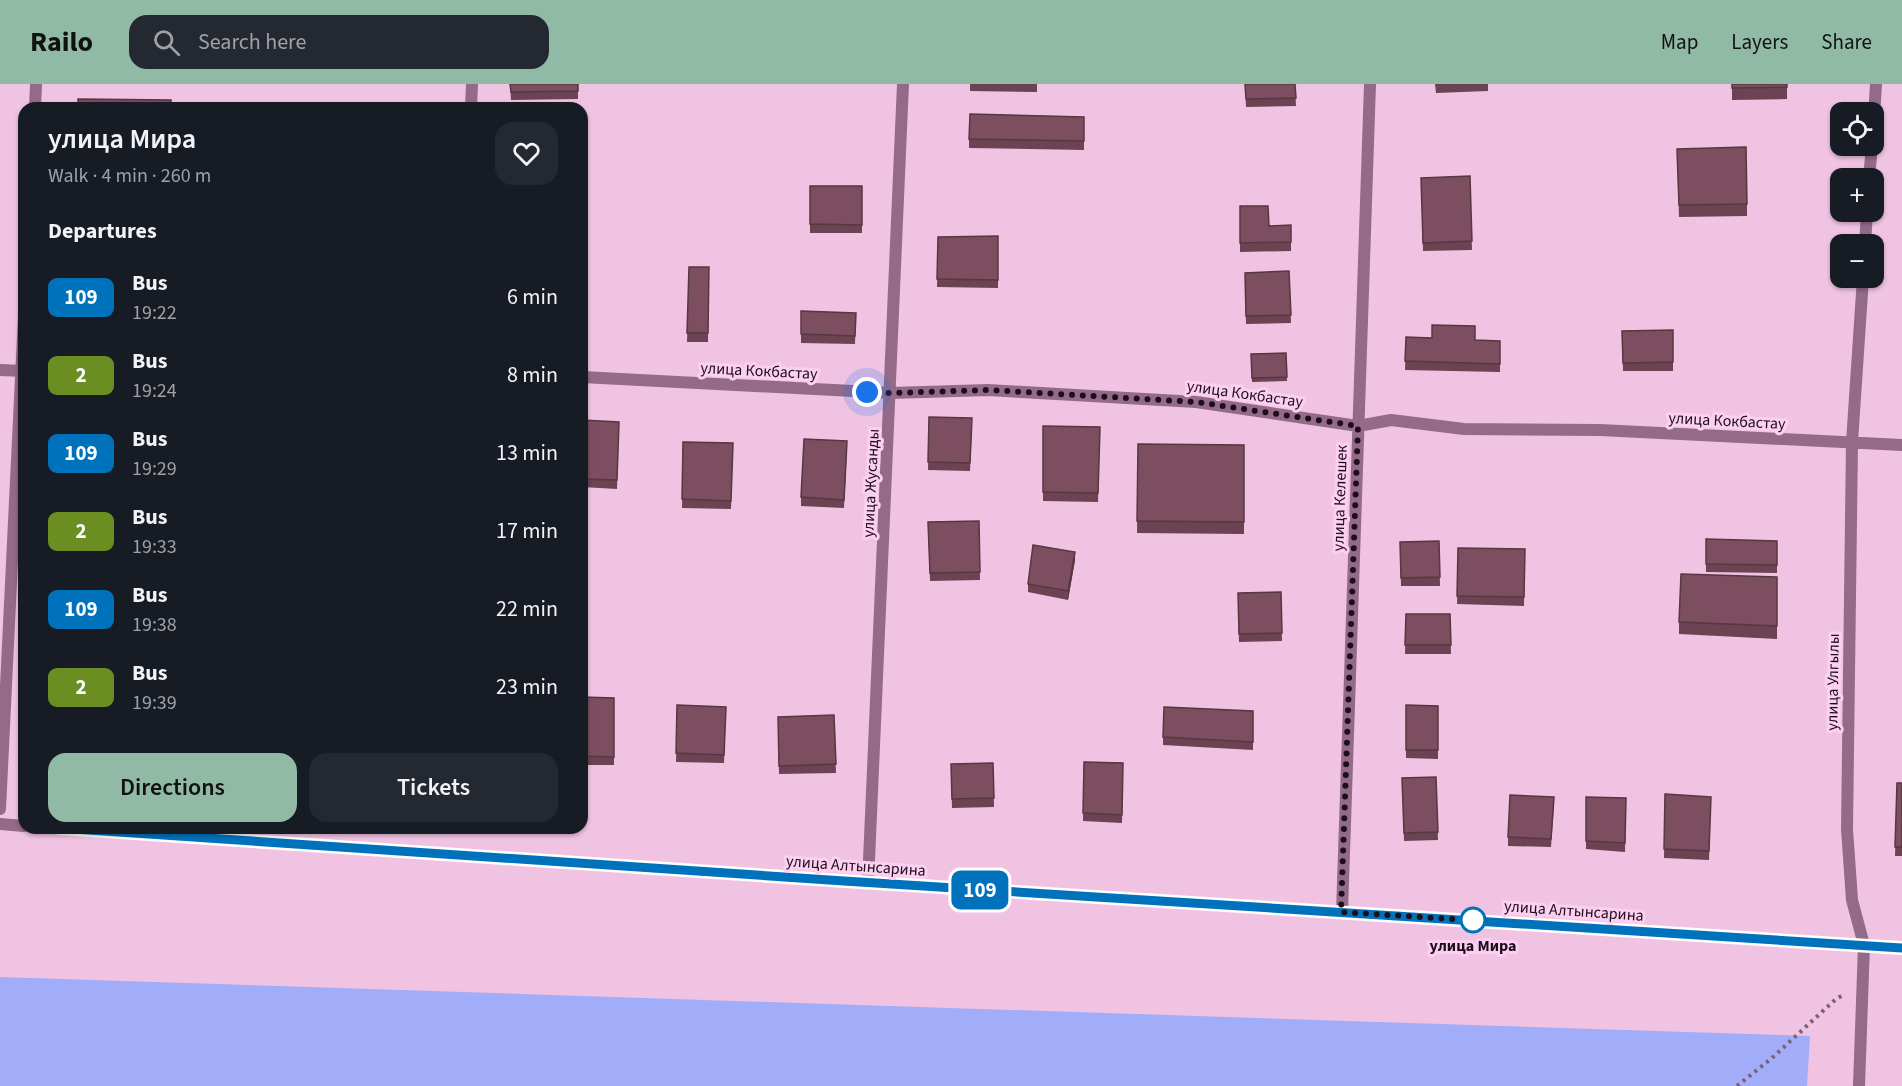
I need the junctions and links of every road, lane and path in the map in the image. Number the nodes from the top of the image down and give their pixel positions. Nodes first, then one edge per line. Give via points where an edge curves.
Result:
1 (36, 84) edge
2 (472, 84) edge
3 (903, 84) edge
4 (1370, 84) edge
5 (1876, 84) edge
6 (35, 102) edge
7 (471, 102) edge
8 (1875, 102) edge
9 (1862, 288) edge
10 (0, 370) edge
11 (18, 371) edge
12 (588, 377) edge
13 (891, 393) junction
14 (1358, 426) junction
15 (1852, 442) junction
16 (1902, 445) edge
17 (18, 451) edge
18 (0, 809) edge
19 (0, 824) edge
20 (18, 826) edge
21 (147, 834) edge
22 (868, 883) junction
23 (1341, 912) junction
24 (1864, 945) junction
25 (1902, 948) edge
26 (1863, 987) junction
27 (1737, 1086) edge
28 (1859, 1086) edge

1 - 6 street
2 - 7 street
3 - 13 street, улица Жусанды
4 - 14 street, улица Келешек
5 - 8 street
9 - 15 street, улица Улгылы
10 - 11 street
12 - 13 street, улица Кокбастау
13 - 14 street, улица Кокбастау via 988,390 1196,402
13 - 22 street, улица Жусанды
14 - 15 street, улица Кокбастау via 1391,420 1464,429 1600,430
14 - 23 street, улица Келешек
15 - 16 street, улица Кокбастау
15 - 24 street, улица Улгылы via 1846,829 1852,900
17 - 18 street
19 - 20 street
21 - 22 street, улица Алтынсарина
22 - 23 street, улица Алтынсарина
23 - 24 street, улица Алтынсарина
24 - 25 street, улица Алтынсарина
24 - 26 street, улица Улгылы
26 - 27 path via 1836,999
26 - 28 street, улица Улгылы

